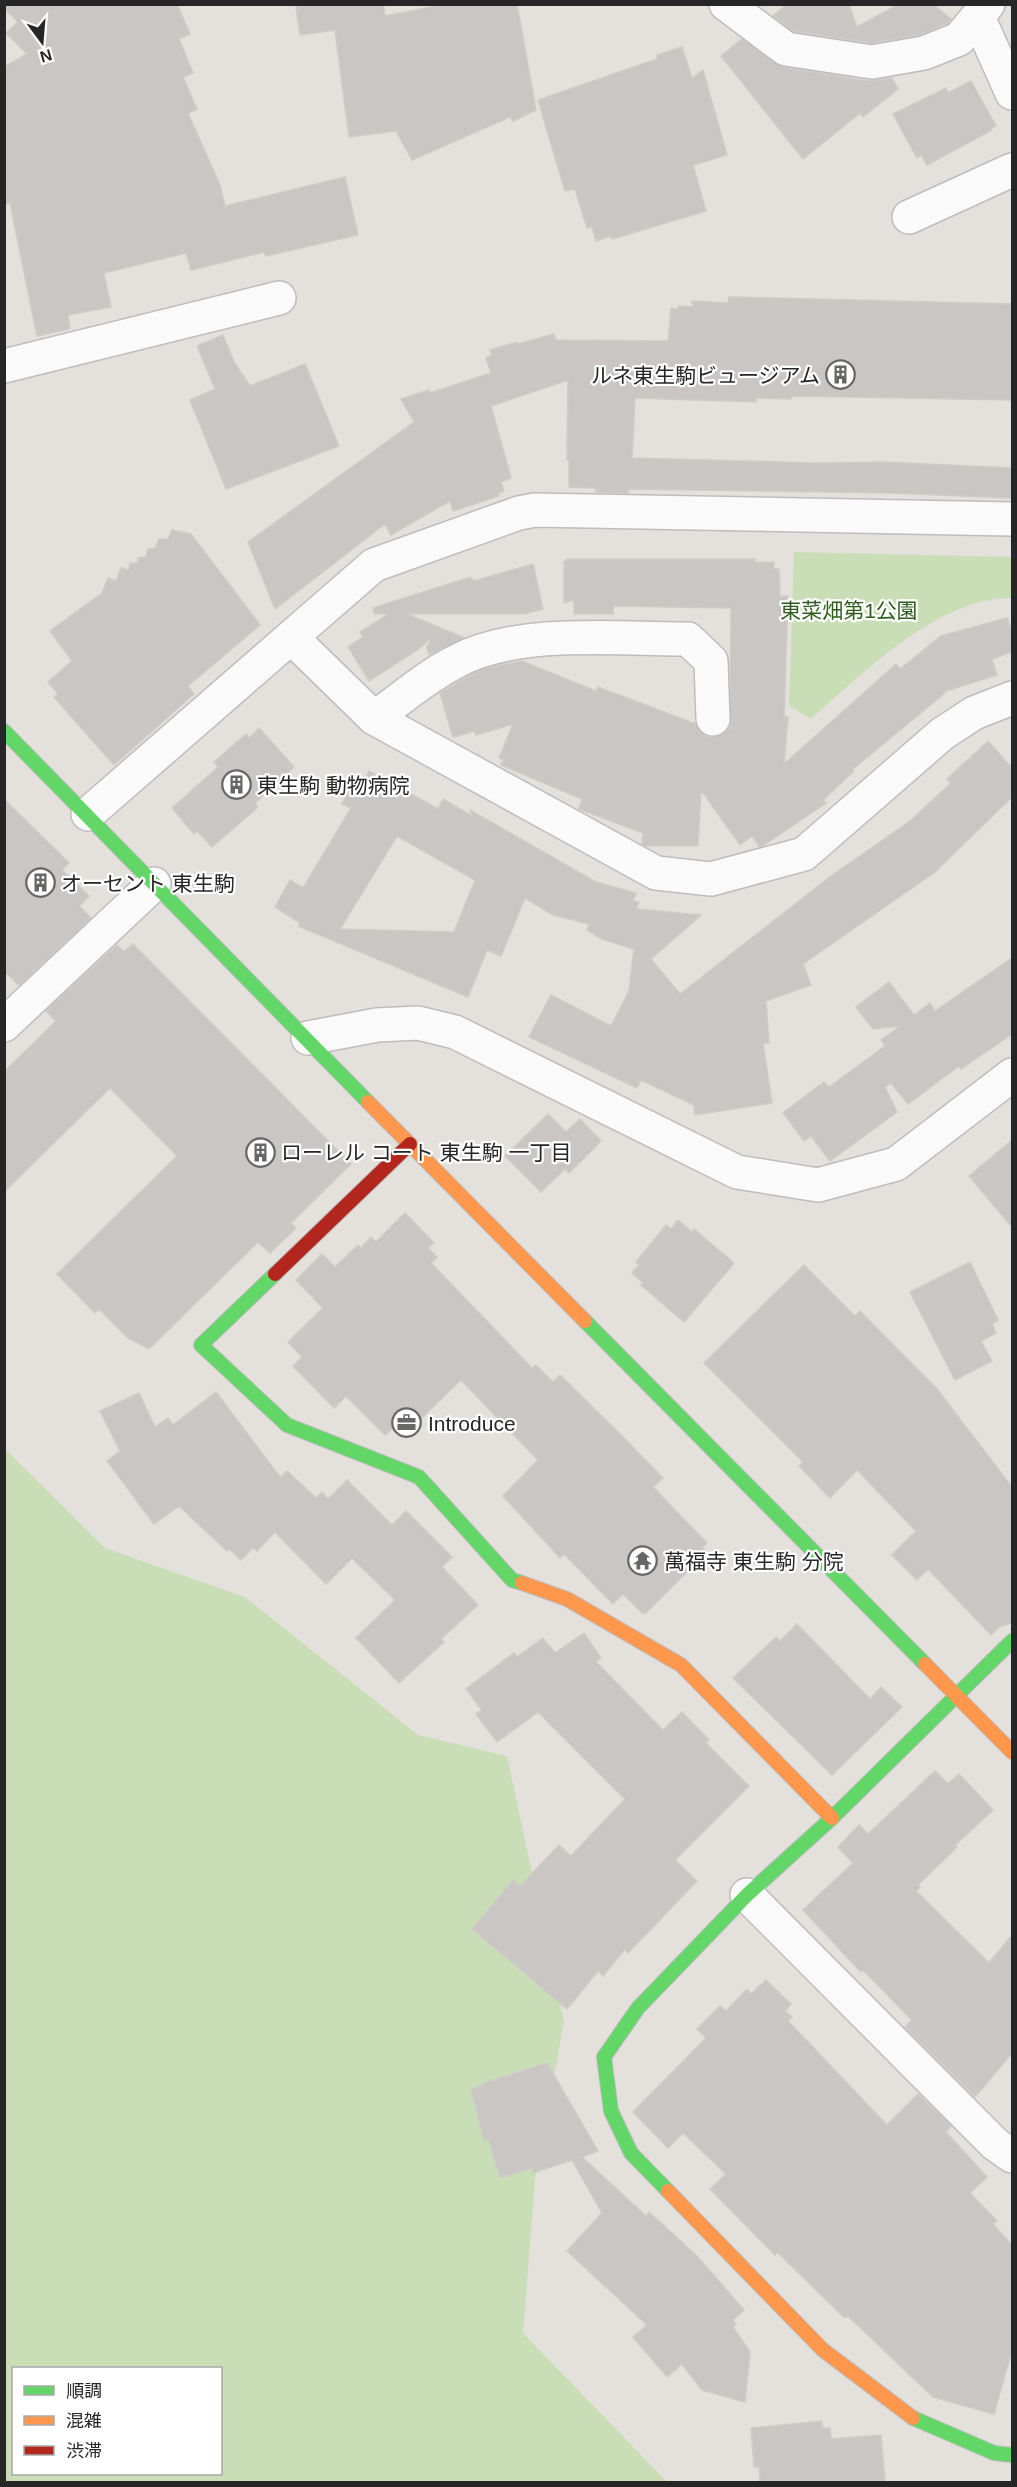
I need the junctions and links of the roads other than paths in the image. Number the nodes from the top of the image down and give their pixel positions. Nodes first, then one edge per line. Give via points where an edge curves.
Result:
1 (726, 4) edge
2 (983, 11) edge
3 (1012, 93) edge
4 (1012, 170) edge
5 (909, 217) dead end
6 (279, 298) dead end
7 (4, 366) edge
8 (1012, 519) edge
9 (292, 638) junction
10 (1012, 698) edge
11 (374, 718) junction
12 (713, 718) dead end
13 (4, 731) edge
14 (88, 814) junction
15 (154, 884) junction
16 (4, 1025) edge
17 (308, 1038) junction
18 (1012, 1075) edge
19 (410, 1144) junction
20 (1012, 1641) edge
21 (958, 1696) junction
22 (1012, 1752) edge
23 (832, 1818) junction
24 (747, 1895) junction
25 (1012, 2156) edge
26 (1012, 2455) edge

1 - 2 street via 786,50 872,62 924,52 959,39
2 - 3 street
4 - 5 street
6 - 7 street
8 - 9 street via 535,510 374,565
9 - 11 street
9 - 14 street
10 - 11 street via 974,713 942,734 804,854 711,879 656,873
11 - 12 street via 458,660 498,646 548,638 688,639 711,661
13 - 14 street
14 - 15 street
15 - 16 street
15 - 17 street
17 - 18 street via 377,1025 418,1023 455,1032 737,1172 818,1185 896,1164
17 - 19 street
19 - 21 street
19 - 23 street via 201,1345 287,1425 419,1477 512,1580 567,1599 681,1665
20 - 21 street
21 - 22 street
21 - 23 street
23 - 24 street
24 - 25 street via 995,2144
24 - 26 street via 638,2008 604,2057 611,2111 631,2152 823,2350 915,2419 994,2453

